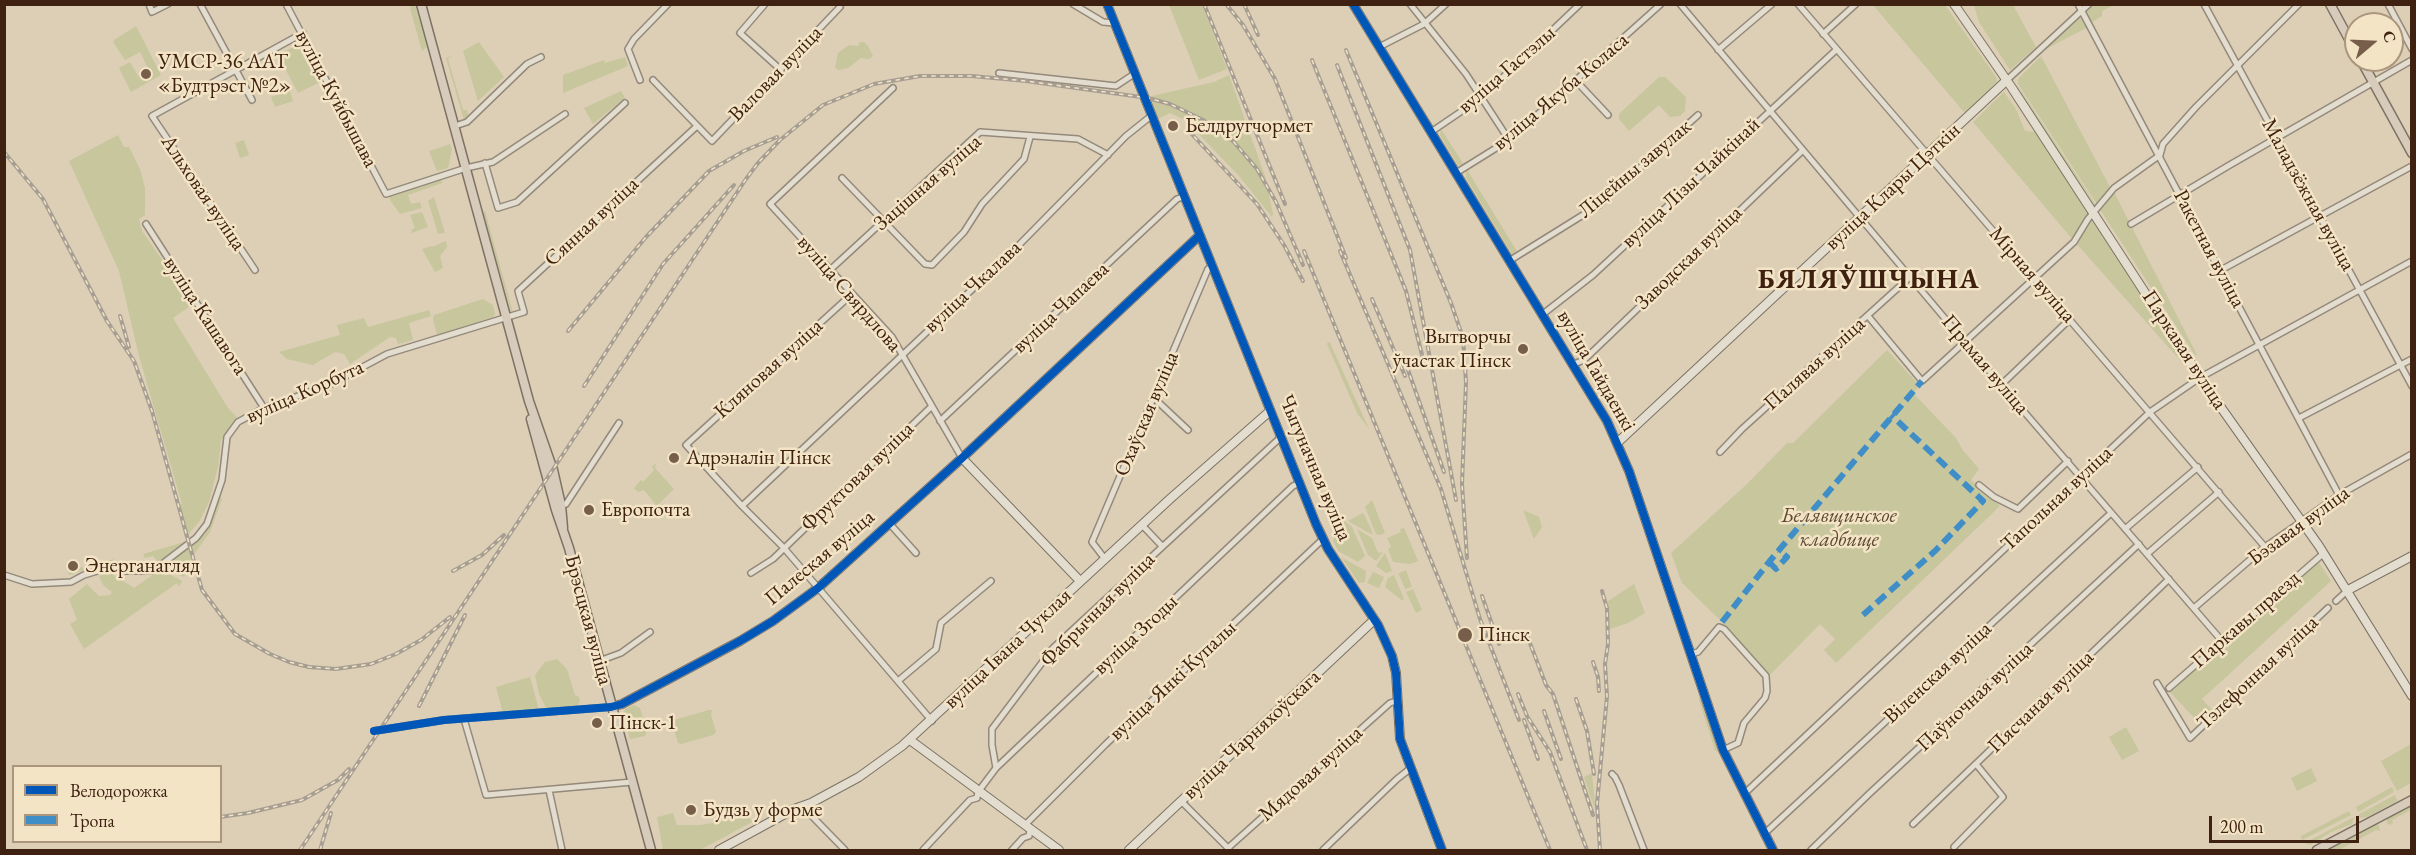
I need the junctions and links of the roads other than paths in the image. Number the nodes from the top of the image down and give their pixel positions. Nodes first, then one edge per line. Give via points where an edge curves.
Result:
1 (149, 4) edge
2 (168, 4) edge
3 (200, 4) edge
4 (286, 4) edge
5 (421, 4) edge
6 (668, 4) edge
7 (765, 4) edge
8 (1073, 4) edge
9 (1107, 4) edge
10 (1353, 4) edge
11 (1410, 4) edge
12 (1446, 4) edge
13 (1580, 4) edge
14 (1661, 4) edge
15 (1680, 4) edge
16 (1772, 4) edge
17 (1798, 4) edge
18 (1856, 4) edge
19 (1954, 4) edge
20 (2078, 4) edge
21 (2089, 4) edge
22 (2204, 4) edge
23 (2299, 4) edge
24 (2330, 4) edge
25 (2388, 4) edge
26 (840, 7) dead end
27 (2082, 11) junction
28 (1114, 23) junction
29 (1424, 24) junction
30 (2344, 30) edge
31 (303, 33) junction
32 (1823, 34) junction
33 (1379, 47) junction
34 (1718, 50) junction
35 (1836, 50) junction
36 (2412, 50) edge
37 (541, 57) dead end
38 (2412, 60) edge
39 (2237, 65) junction
40 (236, 69) junction
41 (781, 70) junction
42 (2367, 72) edge
43 (999, 73) dead end
44 (1134, 74) junction
45 (640, 80) dead end
46 (653, 80) dead end
47 (2007, 80) junction
48 (1577, 81) junction
49 (2373, 83) junction
50 (894, 88) dead end
51 (1481, 98) junction
52 (252, 100) dead end
53 (626, 103) dead end
54 (1769, 110) junction
55 (565, 114) dead end
56 (1608, 114) dead end
57 (1698, 115) dead end
58 (1151, 116) junction
59 (455, 126) junction
60 (697, 126) junction
61 (1431, 132) junction
62 (1030, 137) junction
63 (2277, 138) junction
64 (1509, 140) junction
65 (1803, 150) junction
66 (2412, 153) edge
67 (1108, 155) junction
68 (1928, 155) junction
69 (2160, 155) junction
70 (485, 163) junction
71 (2412, 166) edge
72 (466, 168) junction
73 (1456, 173) junction
74 (842, 178) dead end
75 (2179, 194) junction
76 (1183, 196) junction
77 (2094, 212) junction
78 (1860, 217) junction
79 (2320, 217) junction
80 (884, 222) junction
81 (146, 224) dead end
82 (2131, 224) dead end
83 (1199, 236) junction
84 (1509, 261) junction
85 (2412, 261) edge
86 (1212, 267) junction
87 (255, 270) dead end
88 (830, 270) junction
89 (2221, 270) junction
90 (1910, 277) junction
91 (2034, 279) junction
92 (2359, 290) junction
93 (852, 294) junction
94 (1543, 314) junction
95 (1868, 316) junction
96 (506, 318) junction
97 (2070, 320) junction
98 (1966, 343) junction
99 (2260, 345) junction
100 (902, 353) junction
101 (2412, 359) edge
102 (1574, 364) junction
103 (2400, 365) junction
104 (2201, 377) junction
105 (2001, 385) junction
106 (2412, 386) edge
107 (1155, 399) junction
108 (529, 401) junction
109 (932, 406) junction
110 (264, 408) junction
111 (1270, 411) junction
112 (2150, 412) junction
113 (2299, 418) junction
114 (940, 421) junction
115 (619, 423) dead end
116 (1188, 430) dead end
117 (1281, 437) junction
118 (1617, 443) junction
119 (1720, 452) dead end
120 (2412, 454) edge
121 (962, 458) junction
122 (2068, 461) junction
123 (2198, 467) junction
124 (2081, 476) junction
125 (1300, 483) junction
126 (1979, 485) dead end
127 (2218, 492) junction
128 (2339, 495) junction
129 (561, 505) junction
130 (742, 506) junction
131 (2112, 513) junction
132 (2302, 521) junction
133 (889, 523) junction
134 (1143, 525) junction
135 (563, 528) junction
136 (2126, 529) junction
137 (1323, 539) junction
138 (2139, 544) junction
139 (1162, 546) junction
140 (2265, 547) junction
141 (784, 548) junction
142 (916, 553) dead end
143 (2324, 553) junction
144 (2147, 554) junction
145 (2412, 556) edge
146 (1105, 559) junction
147 (751, 573) dead end
148 (4, 575) edge
149 (2169, 579) junction
150 (991, 581) dead end
151 (1080, 581) junction
152 (818, 588) junction
153 (2348, 590) junction
154 (2336, 601) dead end
155 (2194, 608) junction
156 (2328, 608) dead end
157 (1374, 620) junction
158 (650, 632) dead end
159 (2222, 640) junction
160 (1691, 654) junction
161 (599, 661) junction
162 (898, 681) junction
163 (2157, 683) dead end
164 (2169, 688) dead end
165 (2412, 696) edge
166 (1396, 701) junction
167 (611, 707) junction
168 (464, 719) junction
169 (932, 721) junction
170 (374, 731) dead end
171 (910, 740) junction
172 (1723, 750) junction
173 (1976, 764) junction
174 (996, 768) junction
175 (1411, 768) junction
176 (1612, 774) dead end
177 (632, 782) junction
178 (549, 790) junction
179 (978, 792) junction
180 (1744, 794) junction
181 (2412, 800) edge
182 (1181, 801) junction
183 (802, 807) junction
184 (1913, 824) dead end
185 (1028, 828) junction
186 (1764, 834) junction
187 (1954, 847) dead end
188 (1229, 849) edge
189 (561, 850) edge
190 (651, 850) edge
191 (719, 850) edge
192 (845, 850) edge
193 (923, 850) edge
194 (1012, 850) edge
195 (1059, 850) edge
196 (1129, 850) edge
197 (1323, 850) edge
198 (1442, 850) edge
199 (1644, 850) edge
200 (1773, 850) edge
201 (1811, 850) edge
202 (2317, 850) edge

1 - 2 street via 152,12
3 - 40 street
4 - 31 street, вуліца Куйбышава
5 - 59 main road, Брэсцкая вуліца
6 - 45 street via 628,49
7 - 41 street via 740,33
8 - 28 street via 1103,22
9 - 28 street, Чыгуначная вуліца
10 - 33 street, вуліца Гайдаенкі
11 - 29 street
12 - 29 street
13 - 51 street, вуліца Гастэлы
14 - 48 street, вуліца Якуба Коласа
15 - 34 street, Прамая вуліца
16 - 34 street
17 - 32 street, Мірная вуліца
18 - 32 street
19 - 47 street, Паркавая вуліца
20 - 27 street, Ракетная вуліца
21 - 27 street, вуліца Клары Цэткін
22 - 39 street, Маладзёжная вуліца
23 - 39 street
24 - 30 main road
25 - 36 street
26 - 41 street, Валовая вуліца
27 - 47 street, вуліца Клары Цэткін
27 - 69 street, Ракетная вуліца
28 - 44 street, Чыгуначная вуліца
29 - 33 street
29 - 51 street
31 - 40 street
31 - 72 street, вуліца Куйбышава via 386,194
32 - 35 street, Мірная вуліца
33 - 61 street, вуліца Гайдаенкі
34 - 54 street, Прамая вуліца
35 - 54 street, вуліца Лізы Чайкінай
35 - 68 street, Мірная вуліца
37 - 59 street via 527,64 467,122
38 - 49 street
39 - 63 street, Маладзёжная вуліца
39 - 69 street via 2163,144
40 - 52 street
40 - 87 street, Альховая вуліца via 152,116
41 - 60 street, Валовая вуліца via 712,141
42 - 49 main road
43 - 44 street via 1116,86
44 - 58 street, Чыгуначная вуліца
46 - 60 street
47 - 68 street, вуліца Клары Цэткін
47 - 77 street, Паркавая вуліца
48 - 56 street
48 - 64 street, вуліца Якуба Коласа
49 - 63 street
49 - 66 main road
50 - 88 street, вуліца Свярдлова via 770,204
51 - 61 street, вуліца Гастэлы
51 - 64 street
53 - 70 street via 517,202 498,208
54 - 65 street, Прамая вуліца
54 - 94 street, вуліца Лізы Чайкінай via 1593,275
55 - 70 street via 498,159
57 - 84 street, Ліцейны завулак via 1599,205
58 - 67 street, вуліца Чкалава
58 - 76 street, Чыгуначная вуліца
59 - 72 main road, Брэсцкая вуліца
60 - 96 street, Сянная вуліца via 518,291 524,312
61 - 73 street, вуліца Гайдаенкі
62 - 67 street, Зацішная вуліца via 1078,139
62 - 80 street, Зацішная вуліца via 980,132
62 - 80 street via 1024,159 932,265 925,264
63 - 75 street
63 - 79 street, Маладзёжная вуліца
64 - 73 street, вуліца Якуба Коласа
65 - 78 street, Прамая вуліца
65 - 102 street, Заводская вуліца via 1584,360
67 - 100 street, вуліца Чкалава via 1015,249
68 - 78 street, вуліца Клары Цэткін
68 - 91 street, Мірная вуліца
69 - 75 street, Ракетная вуліца
69 - 77 street via 2114,188
70 - 72 street
71 - 79 street
72 - 96 main road, Брэсцкая вуліца
73 - 84 street, вуліца Гайдаенкі
74 - 80 street
75 - 82 street
75 - 89 street, Ракетная вуліца
76 - 83 street, Чыгуначная вуліца
76 - 114 street, вуліца Чапаева
77 - 91 street via 2073,242
77 - 104 street, Паркавая вуліца
78 - 90 street, Прамая вуліца
78 - 118 street, вуліца Клары Цэткін
79 - 89 street
79 - 92 street, Маладзёжная вуліца
80 - 88 street, Зацішная вуліца
81 - 110 street, вуліца Кашавога
83 - 86 street, Чыгуначная вуліца
83 - 121 street, Палеская вуліца
84 - 94 street, вуліца Гайдаенкі
85 - 92 street, Тапольная вуліца
86 - 107 street, Охаўская вуліца
86 - 111 street, Чыгуначная вуліца
88 - 93 street, вуліца Свярдлова
89 - 99 street, Ракетная вуліца
90 - 95 street, Палявая вуліца
90 - 98 street, Прамая вуліца
91 - 97 street, Мірная вуліца
91 - 98 street
92 - 99 street, Тапольная вуліца
92 - 103 street, Маладзёжная вуліца
93 - 100 street, вуліца Свярдлова
93 - 130 street, Кляновая вуліца via 686,445
94 - 102 street, вуліца Гайдаенкі
95 - 98 street via 1922,381
95 - 119 street, Палявая вуліца
96 - 108 main road, Брэсцкая вуліца
96 - 110 street, вуліца Корбута via 387,354 329,385
97 - 105 street
97 - 112 street, Мірная вуліца
98 - 105 street, Прамая вуліца
99 - 104 street, Тапольная вуліца
99 - 113 street, Ракетная вуліца
100 - 109 street, вуліца Свярдлова
100 - 130 street, вуліца Чкалава
101 - 103 street
102 - 118 street, вуліца Гайдаенкі
103 - 106 street, Маладзёжная вуліца
103 - 113 street
104 - 112 street, Тапольная вуліца
104 - 132 street, Паркавая вуліца
105 - 122 street, Прамая вуліца
107 - 116 street
107 - 146 street, Охаўская вуліца via 1092,542
108 - 129 main road, Брэсцкая вуліца
108 - 135 main road, Брэсцкая вуліца
109 - 114 street, вуліца Свярдлова
109 - 141 street, Фруктовая вуліца
110 - 148 street, вуліца Корбута via 238,422 227,437 222,480 207,524 153,571 124,571 117,566 71,582 32,584
111 - 117 street, Чыгуначная вуліца
111 - 134 street, вуліца Івана Чуклая
112 - 123 street, Мірная вуліца
112 - 124 street, Тапольная вуліца
113 - 128 street, Ракетная вуліца
114 - 121 street, вуліца Свярдлова
115 - 129 street via 566,504
117 - 125 street, Чыгуначная вуліца
117 - 139 street, Фабрычная вуліца
118 - 160 street, вуліца Гайдаенкі
120 - 128 street, Бэзавая вуліца
121 - 133 street, Палеская вуліца
121 - 151 street, вуліца Свярдлова
122 - 124 street, Прамая вуліца
122 - 126 street via 2018,509
123 - 127 street, Мірная вуліца
123 - 136 street
124 - 131 street, Прамая вуліца
124 - 180 street, Тапольная вуліца
125 - 137 street, Чыгуначная вуліца
125 - 174 street, вуліца Згоды
127 - 140 street, Мірная вуліца
127 - 144 street
128 - 132 street, Бэзавая вуліца
129 - 135 main road, Брэсцкая вуліца
130 - 141 street
131 - 136 street, Прамая вуліца
131 - 186 street, Віленская вуліца
132 - 140 street, Бэзавая вуліца
132 - 143 street, Паркавая вуліца
133 - 142 street
133 - 152 street, Палеская вуліца
134 - 139 street, Фабрычная вуліца
134 - 146 street, вуліца Івана Чуклая
135 - 161 main road, Брэсцкая вуліца
136 - 138 street, Прамая вуліца
137 - 157 street, Чыгуначная вуліца
137 - 185 street, вуліца Янкі Купалы via 1106,744
138 - 144 street, Прамая вуліца
138 - 201 street, Паўночная вуліца
139 - 174 street, Фабрычная вуліца via 1053,648 992,729
140 - 155 street, Бэзавая вуліца
141 - 147 street, Фруктовая вуліца
141 - 152 street
143 - 153 street, Паркавая вуліца
143 - 159 street, Паркавы праезд
144 - 149 street, Прамая вуліца
145 - 153 street, Тэлефонная вуліца
146 - 151 street, вуліца Івана Чуклая
149 - 155 street, Прамая вуліца
149 - 173 street, Пясчаная вуліца
150 - 162 street via 941,623 936,649
151 - 169 street, вуліца Івана Чуклая
152 - 162 street
152 - 167 street, Палеская вуліца via 730,646
153 - 154 street, Тэлефонная вуліца
153 - 165 street, Паркавая вуліца
155 - 159 street, Прамая вуліца
156 - 163 street, Тэлефонная вуліца via 2190,738
157 - 166 street, Чыгуначная вуліца via 1392,656
157 - 182 street, вуліца Чарняхоўскага
158 - 161 street via 621,653
159 - 164 street, Паркавы праезд
160 - 172 street, вуліца Гайдаенкі
160 - 172 street via 1698,652 1719,627 1766,676 1765,698 1744,723 1738,742
161 - 167 main road, Брэсцкая вуліца
162 - 169 street
166 - 175 street, Чыгуначная вуліца via 1400,739
166 - 188 street, Мядовая вуліца
167 - 168 street, Палеская вуліца
167 - 177 main road, Брэсцкая вуліца
168 - 170 street, Палеская вуліца
168 - 178 street via 486,795
169 - 171 street, вуліца Івана Чуклая
171 - 179 street
171 - 183 street, вуліца Івана Чуклая via 859,777
172 - 180 street, вуліца Гайдаенкі
173 - 184 street, Пясчаная вуліца
173 - 187 street via 2003,798
174 - 179 street, вуліца Згоды
175 - 197 street
175 - 198 street, Чыгуначная вуліца
176 - 199 street
177 - 178 street
177 - 190 main road, Брэсцкая вуліца
178 - 189 street
179 - 185 street
179 - 193 street, вуліца Згоды via 977,798 970,800
180 - 186 street, вуліца Гайдаенкі
181 - 202 main road
182 - 188 street
182 - 196 street, вуліца Чарняхоўскага
183 - 191 street, вуліца Івана Чуклая
183 - 192 street
185 - 194 street, вуліца Янкі Купалы via 1029,836
185 - 195 street
186 - 200 street, вуліца Гайдаенкі

